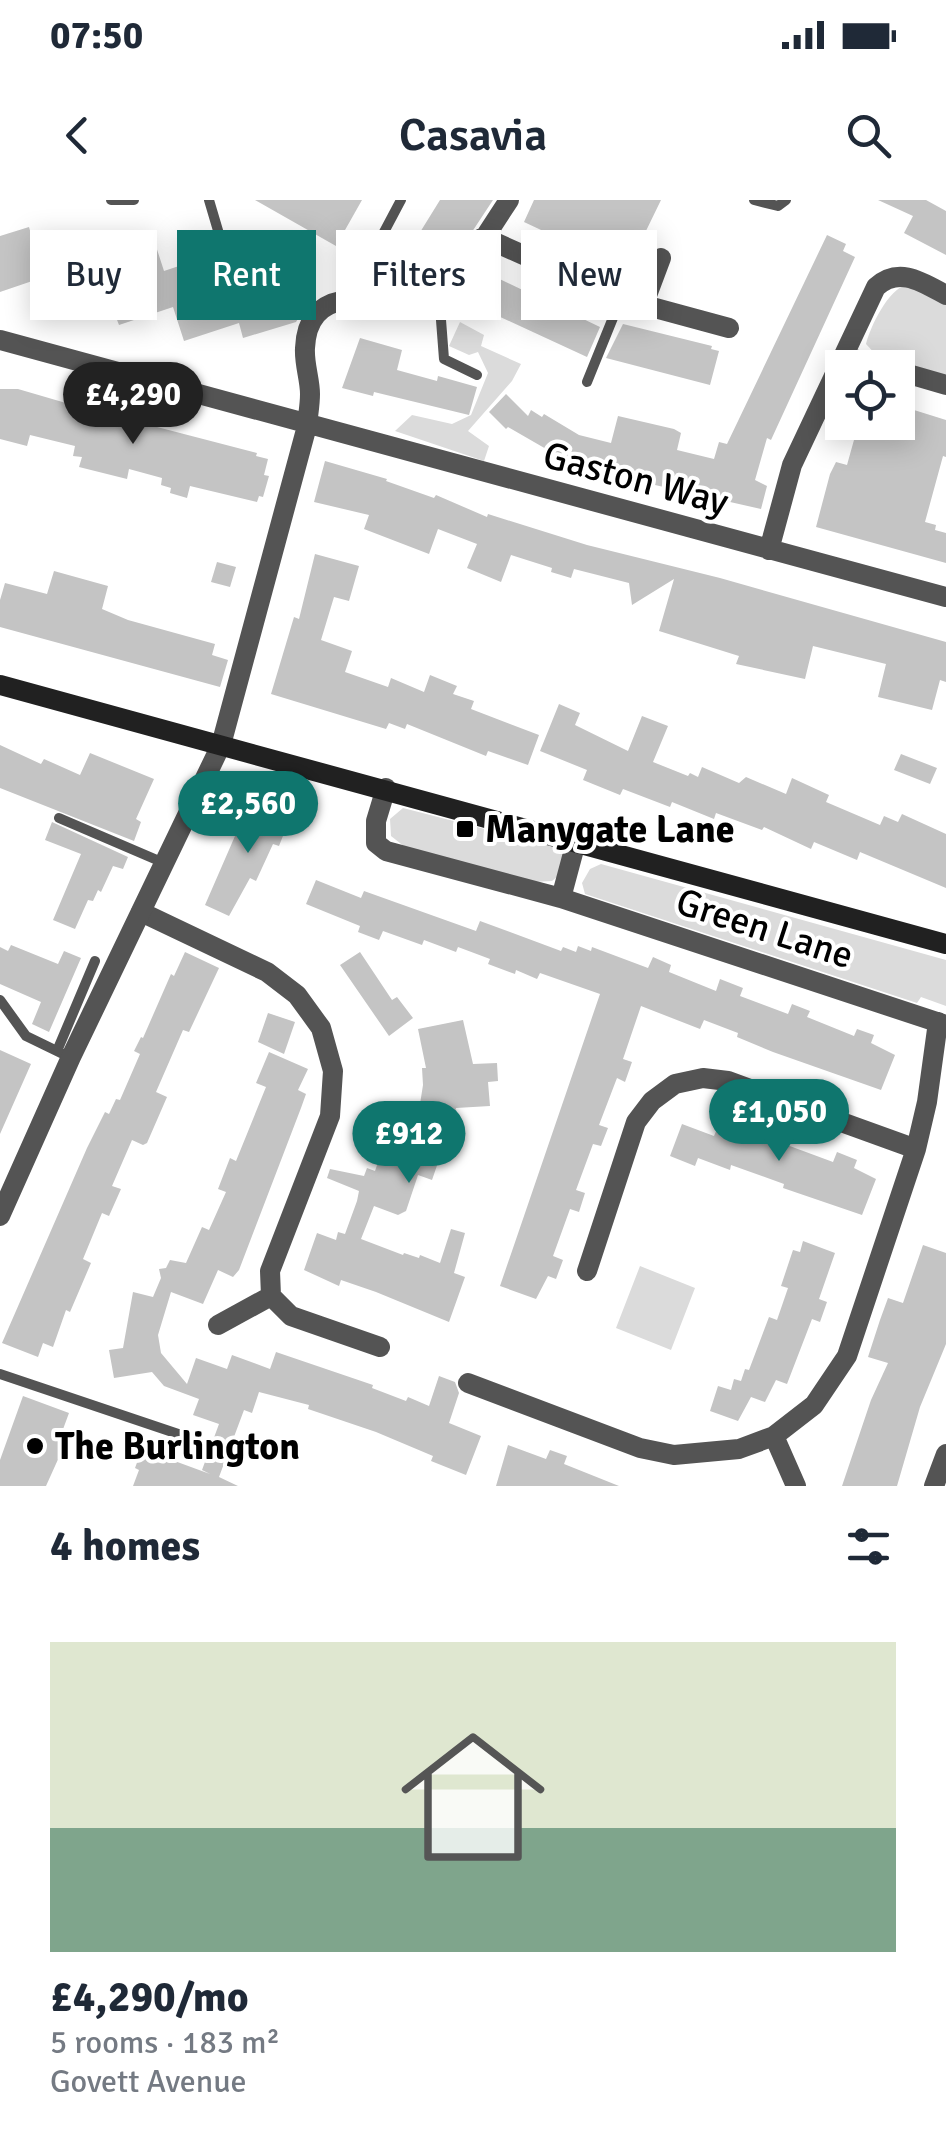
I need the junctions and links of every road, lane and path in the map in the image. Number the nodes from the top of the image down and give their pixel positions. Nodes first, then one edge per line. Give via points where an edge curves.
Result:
1 (110, 200) edge
2 (134, 200) edge
3 (210, 200) edge
4 (402, 200) edge
5 (509, 200) edge
6 (754, 200) edge
7 (786, 200) edge
8 (218, 230) edge
9 (386, 230) edge
10 (488, 230) edge
11 (661, 258) dead end
12 (657, 269) edge
13 (946, 295) edge
14 (336, 302) edge
15 (657, 310) edge
16 (441, 320) edge
17 (611, 320) edge
18 (729, 328) dead end
19 (0, 340) edge
20 (847, 350) edge
21 (477, 375) dead end
22 (915, 376) edge
23 (587, 382) dead end
24 (946, 384) edge
25 (825, 396) edge
26 (307, 426) junction
27 (769, 550) junction
28 (946, 598) edge
29 (0, 685) edge
30 (220, 745) junction
31 (386, 788) junction
32 (59, 818) dead end
33 (576, 842) junction
34 (164, 864) junction
35 (562, 898) junction
36 (141, 912) junction
37 (946, 944) edge
38 (95, 961) dead end
39 (0, 1000) edge
40 (942, 1023) edge
41 (64, 1054) junction
42 (916, 1149) junction
43 (0, 1216) edge
44 (587, 1271) dead end
45 (271, 1296) junction
46 (218, 1325) dead end
47 (380, 1347) dead end
48 (0, 1374) edge
49 (468, 1383) dead end
50 (774, 1436) junction
51 (205, 1443) dead end
52 (946, 1454) edge
53 (796, 1486) edge
54 (934, 1486) edge

1 - 2 lane
3 - 8 lane
4 - 9 lane
5 - 10 street
6 - 7 lane via 778,206
11 - 12 street
13 - 20 street via 909,277 884,279
14 - 26 street via 317,315 304,343
15 - 18 street
16 - 21 lane via 444,358
17 - 23 lane
19 - 26 street, Gaston Way
22 - 24 street
25 - 27 street via 792,465
26 - 27 street, Gaston Way
26 - 30 street
27 - 28 street, Gaston Way
29 - 30 main road, Green Lane
30 - 31 main road, Green Lane
30 - 34 street
31 - 33 main road, Green Lane
31 - 35 street, Green Lane via 374,834 386,851
32 - 34 lane
33 - 35 street
33 - 37 main road, Green Lane
34 - 36 street
35 - 40 street, Green Lane
36 - 41 street
36 - 45 street via 267,972 298,995 321,1028 333,1072 330,1116 270,1271
38 - 41 lane
39 - 41 lane via 26,1036
40 - 42 street
41 - 43 street
42 - 44 street via 728,1081 676,1084 636,1122
42 - 50 street via 847,1356 814,1406
45 - 46 street
45 - 47 street via 291,1316
48 - 51 lane
49 - 50 street via 674,1455 739,1449
50 - 53 street
52 - 54 street

